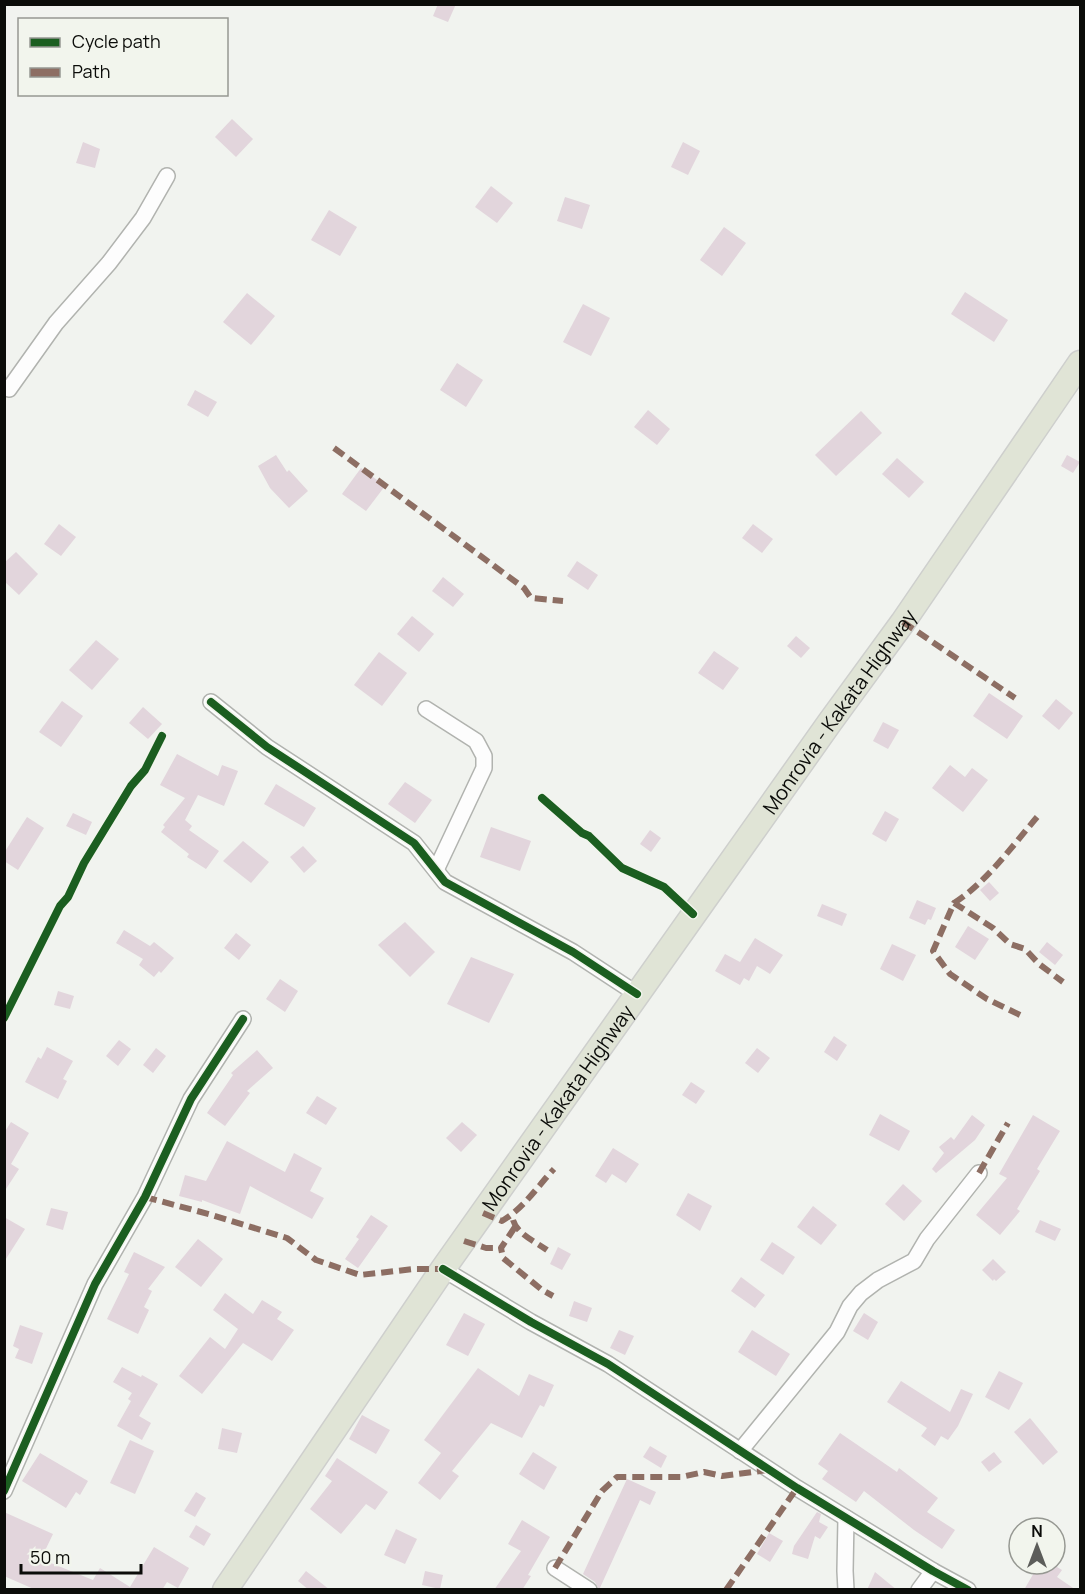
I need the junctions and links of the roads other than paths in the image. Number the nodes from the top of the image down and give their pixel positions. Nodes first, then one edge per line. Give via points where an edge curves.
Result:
1 (167, 176) dead end
2 (1080, 363) edge
3 (4, 388) edge
4 (211, 702) dead end
5 (426, 709) dead end
6 (436, 870) junction
7 (637, 994) junction
8 (243, 1019) dead end
9 (979, 1173) dead end
10 (443, 1269) junction
11 (740, 1451) junction
12 (4, 1491) edge
13 (846, 1518) junction
14 (555, 1568) dead end
15 (933, 1571) junction
16 (225, 1590) edge
17 (589, 1590) edge
18 (846, 1590) edge
19 (919, 1590) edge
20 (968, 1590) edge

1 - 3 street via 143,218 109,263 56,322 9,389
2 - 7 highway, Monrovia - Kakata Highway via 903,622
4 - 6 street via 267,747 414,843
5 - 6 street via 476,741 484,756 484,768
6 - 7 street via 445,882 573,952
7 - 10 highway, Monrovia - Kakata Highway
8 - 12 street via 191,1098 145,1197 95,1284
9 - 11 street via 914,1261 861,1293 837,1332
10 - 11 street via 608,1364
10 - 16 highway, Monrovia - Kakata Highway
11 - 13 street
13 - 15 street
13 - 18 street
14 - 17 street
15 - 19 street
15 - 20 street

